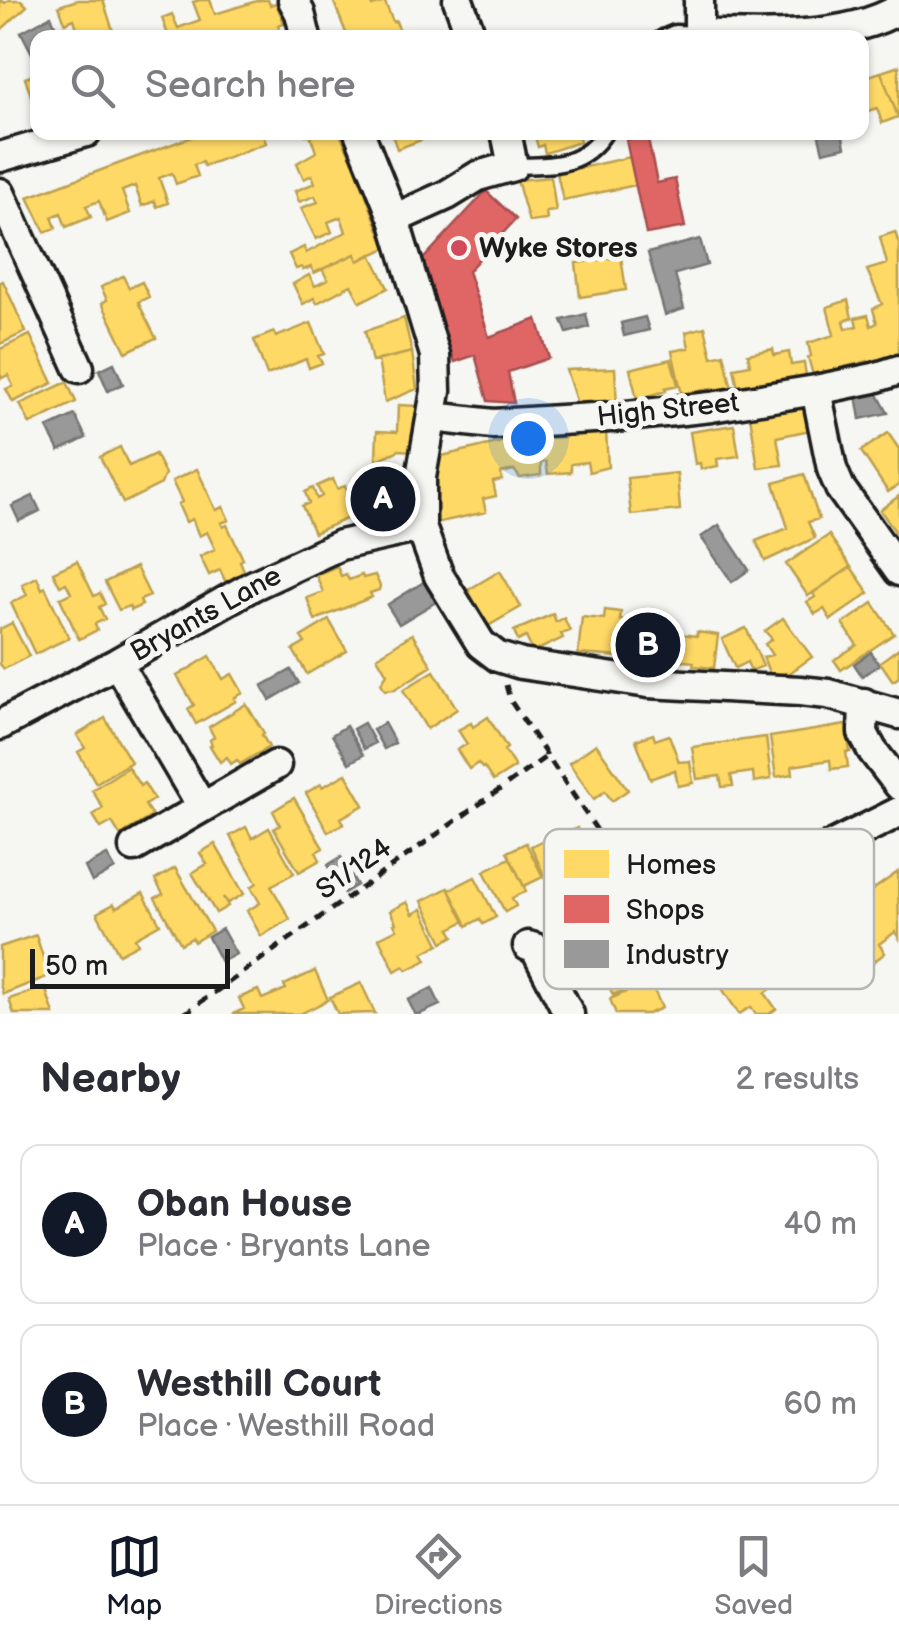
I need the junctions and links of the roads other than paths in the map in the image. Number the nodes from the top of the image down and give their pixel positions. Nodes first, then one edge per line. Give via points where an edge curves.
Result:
1 (293, 0) edge
2 (458, 0) edge
3 (700, 0) edge
4 (899, 9) edge
5 (304, 30) edge
6 (469, 30) edge
7 (699, 30) edge
8 (825, 30) edge
9 (58, 140) edge
10 (362, 140) edge
11 (508, 140) edge
12 (599, 140) edge
13 (0, 157) edge
14 (513, 166) junction
15 (0, 193) edge
16 (394, 220) junction
17 (80, 368) dead end
18 (899, 370) edge
19 (816, 390) junction
20 (433, 417) junction
21 (421, 527) junction
22 (899, 570) edge
23 (117, 663) junction
24 (864, 703) junction
25 (899, 714) edge
26 (0, 725) edge
27 (276, 765) dead end
28 (899, 785) edge
29 (202, 806) junction
30 (899, 812) edge
31 (866, 829) edge
32 (134, 847) dead end
33 (528, 946) dead end
34 (544, 967) edge
35 (556, 989) edge
36 (569, 1014) edge

1 - 5 street
2 - 6 street
3 - 7 street
4 - 8 street
9 - 13 street
10 - 16 street
11 - 14 street
12 - 14 lane via 580,158
14 - 16 street via 478,176
15 - 17 street
16 - 20 street via 434,355
18 - 19 street, High Street
19 - 20 street, High Street via 627,416 493,424
19 - 22 street via 840,488
20 - 21 street via 421,477
21 - 23 street, Bryants Lane via 340,545
21 - 24 street via 438,576 474,634 509,661 648,682 800,690
23 - 26 street, Bryants Lane
23 - 29 street
24 - 25 street
24 - 28 street via 863,732
27 - 29 street
29 - 32 street
30 - 31 street
33 - 34 street
35 - 36 street

